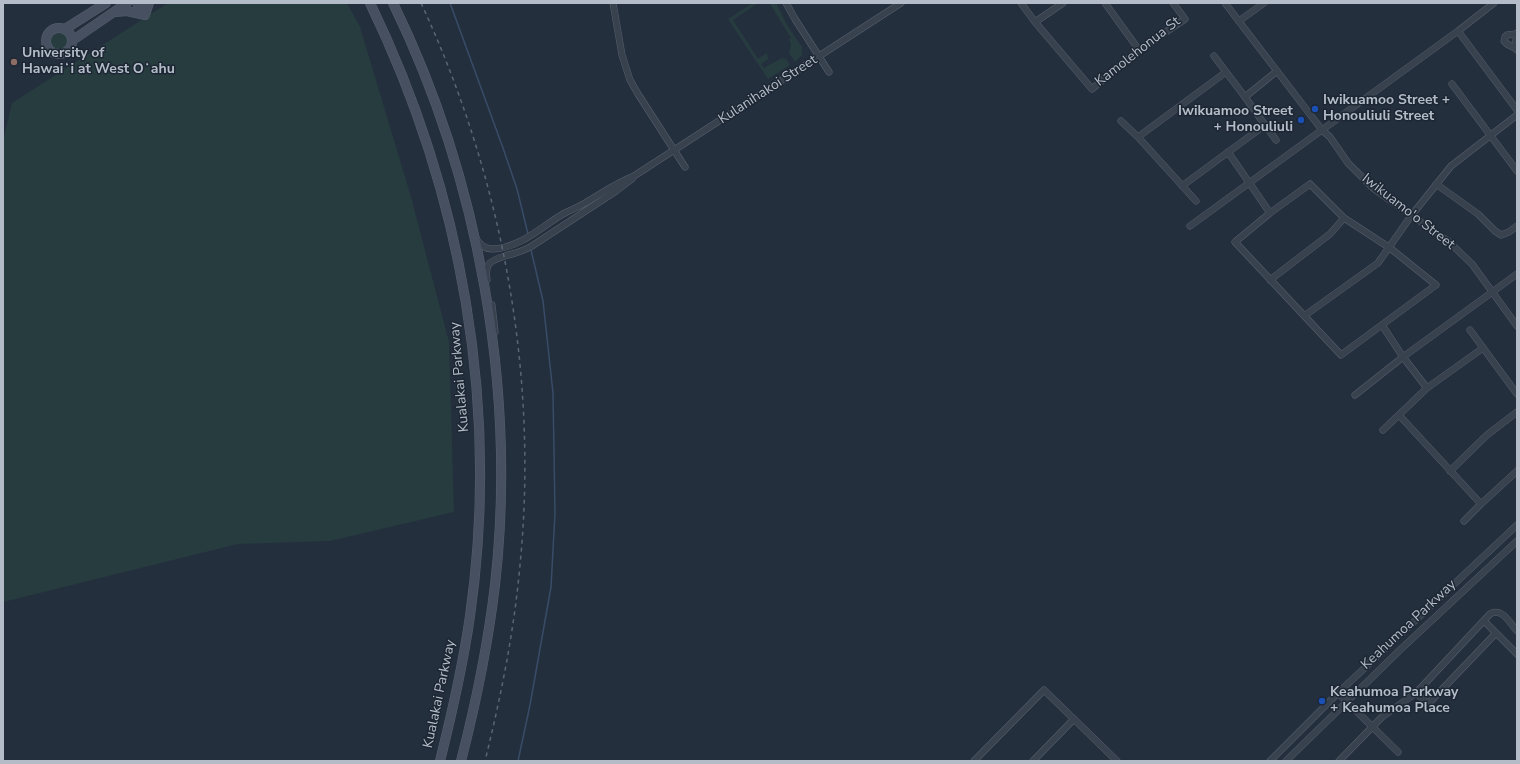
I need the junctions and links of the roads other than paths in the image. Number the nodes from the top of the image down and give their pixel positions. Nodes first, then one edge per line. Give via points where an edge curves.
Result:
1 (106, 3) edge
2 (127, 3) edge
3 (137, 3) edge
4 (149, 3) edge
5 (370, 3) edge
6 (393, 3) edge
7 (613, 3) edge
8 (786, 3) edge
9 (901, 3) edge
10 (1021, 3) edge
11 (1063, 3) edge
12 (1105, 3) edge
13 (1173, 3) edge
14 (1225, 3) edge
15 (1264, 3) edge
16 (1494, 3) edge
17 (113, 12) junction
18 (145, 15) junction
19 (1036, 22) junction
20 (1239, 22) junction
21 (65, 29) junction
22 (1458, 31) junction
23 (1516, 34) edge
24 (73, 40) junction
25 (1516, 49) edge
26 (1139, 50) junction
27 (1214, 56) dead end
28 (819, 57) junction
29 (1277, 71) junction
30 (829, 72) dead end
31 (1226, 72) junction
32 (1452, 84) dead end
33 (1245, 97) junction
34 (1517, 110) edge
35 (1517, 115) edge
36 (1121, 121) dead end
37 (1265, 125) junction
38 (1322, 130) junction
39 (1490, 134) junction
40 (1138, 137) junction
41 (1276, 140) dead end
42 (674, 150) junction
43 (1228, 152) junction
44 (685, 167) dead end
45 (1517, 171) edge
46 (634, 176) junction
47 (1249, 183) junction
48 (1436, 184) junction
49 (1182, 186) junction
50 (1196, 200) dead end
51 (1270, 213) junction
52 (1411, 216) junction
53 (1344, 218) junction
54 (1190, 226) dead end
55 (1517, 226) edge
56 (472, 229) junction
57 (1390, 248) junction
58 (1517, 274) edge
59 (1270, 280) junction
60 (1492, 292) junction
61 (1304, 316) junction
62 (1382, 325) junction
63 (1517, 326) edge
64 (1470, 330) dead end
65 (1483, 348) junction
66 (1403, 357) junction
67 (496, 376) junction
68 (1428, 388) junction
69 (1517, 394) edge
70 (1355, 395) dead end
71 (1517, 412) edge
72 (1399, 415) junction
73 (1383, 430) dead end
74 (1517, 470) edge
75 (1450, 471) junction
76 (1481, 504) junction
77 (1464, 521) dead end
78 (1517, 525) edge
79 (1516, 543) edge
80 (1484, 621) junction
81 (1517, 631) edge
82 (1496, 633) junction
83 (1517, 654) edge
84 (1338, 693) junction
85 (1416, 693) junction
86 (1347, 701) junction
87 (1074, 720) junction
88 (1373, 726) junction
89 (1398, 752) dead end
90 (440, 761) edge
91 (462, 761) edge
92 (974, 761) edge
93 (1032, 761) edge
94 (1117, 761) edge
95 (1270, 761) edge
96 (1286, 761) edge
97 (1340, 761) edge

1 - 21 main road
2 - 17 main road
3 - 18 main road
4 - 18 main road
5 - 90 main road, Kualakai Parkway via 405,81 426,137 440,185 466,298 475,373 480,463 476,561 465,646
6 - 56 main road via 440,117
7 - 42 street via 627,72
8 - 28 street
9 - 28 street, Kulanihakoi Street
10 - 19 street, Kamolehonua St
11 - 19 street
12 - 26 street
13 - 26 street, Kamolehonua St via 1185,19
14 - 20 street, Iwikuamo'o Street
15 - 20 street
16 - 22 street
17 - 18 main road via 127,11
17 - 24 main road
19 - 26 street, Kamolehonua St via 1092,89
20 - 29 street, Iwikuamo'o Street
21 - 24 main road
21 - 24 main road via 56,28 49,33 46,41 48,49 55,54 64,54 71,49
22 - 34 street
22 - 38 street
23 - 25 street
23 - 25 street via 1507,35 1504,41
27 - 31 street
28 - 30 street
28 - 42 street, Kulanihakoi Street
29 - 33 street
29 - 38 street, Iwikuamo'o Street
31 - 33 street
31 - 40 street
32 - 39 street
33 - 37 street
35 - 39 street
36 - 40 street
37 - 41 street
37 - 43 street
38 - 47 street
38 - 52 street, Iwikuamo'o Street via 1348,163 1374,189
39 - 45 street
39 - 48 street via 1451,166
40 - 49 street
42 - 44 street
42 - 46 street, Kulanihakoi Street
43 - 47 street
43 - 49 street
46 - 56 street, Kulanihakoi Street via 614,185 522,240 500,248 482,246
46 - 67 street, Kulanihakoi Street via 551,234 528,248 492,261 488,265 486,272 495,327
47 - 51 street
47 - 54 street
48 - 52 street
48 - 55 street via 1478,214 1501,235
49 - 50 street
51 - 53 street via 1310,184
51 - 59 street via 1235,242
52 - 57 street
52 - 60 street, Iwikuamo'o Street via 1448,241 1472,264
53 - 57 street
53 - 59 street via 1330,234
56 - 67 main road via 488,310
57 - 61 street via 1378,264
57 - 62 street via 1436,285
58 - 60 street
59 - 61 street
60 - 63 street, Iwikuamo'o Street
60 - 66 street
61 - 62 street via 1341,355
62 - 66 street
64 - 65 street
65 - 68 street
65 - 69 street
66 - 68 street
66 - 70 street
67 - 91 main road via 501,466 496,577 483,667
68 - 72 street
71 - 75 street via 1487,435
72 - 73 street
72 - 75 street
74 - 76 street
75 - 76 street
76 - 77 street
78 - 84 street, Keahumoa Parkway
79 - 86 street, Keahumoa Parkway
80 - 81 street via 1493,612 1499,612
80 - 82 street
80 - 85 street
82 - 83 street
82 - 85 street via 1431,701 1426,702
84 - 86 street
84 - 95 street, Keahumoa Parkway
85 - 88 street via 1387,712
86 - 88 street
86 - 96 street, Keahumoa Parkway
87 - 92 street via 1044,690
87 - 93 street
87 - 94 street
88 - 89 street
88 - 97 street

